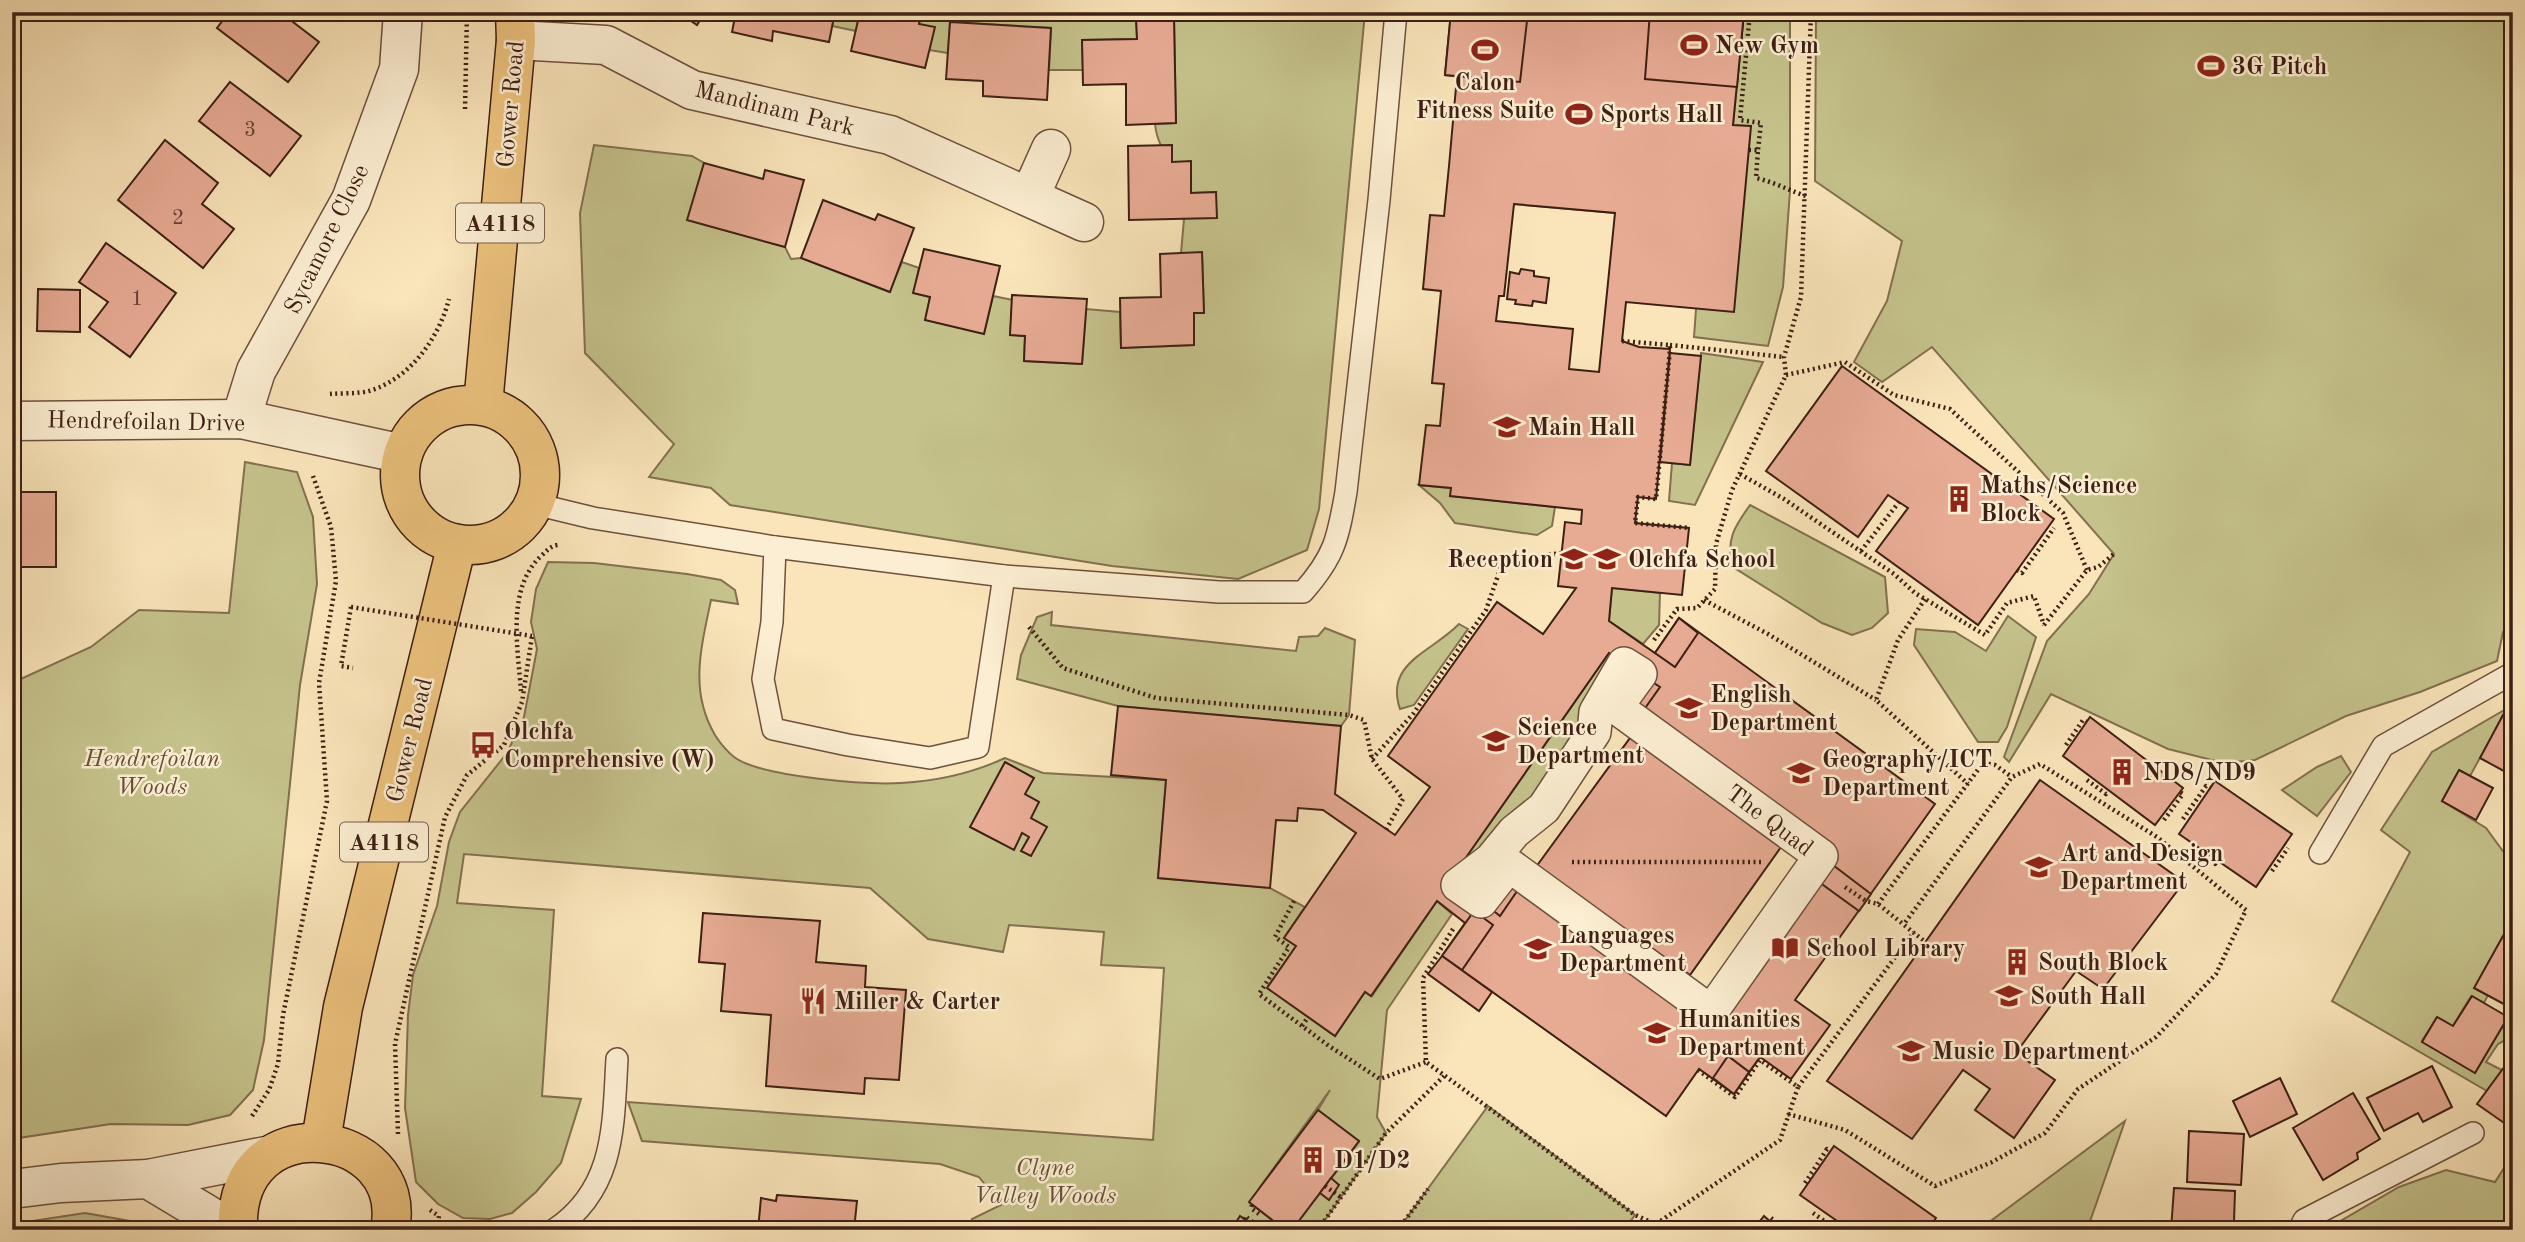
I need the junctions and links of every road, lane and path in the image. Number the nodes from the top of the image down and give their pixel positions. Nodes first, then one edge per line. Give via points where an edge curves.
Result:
1 (402, 12) edge
2 (467, 12) edge
3 (1396, 12) edge
4 (1750, 12) edge
5 (1811, 12) edge
6 (516, 26) edge
7 (465, 115) dead end
8 (1051, 149) dead end
9 (1749, 150) dead end
10 (1758, 150) junction
11 (1030, 196) junction
12 (1806, 196) junction
13 (1084, 222) dead end
14 (450, 295) dead end
15 (1622, 341) dead end
16 (1670, 345) junction
17 (1784, 357) junction
18 (1786, 375) junction
19 (326, 394) dead end
20 (483, 405) junction
21 (241, 419) junction
22 (12, 421) edge
23 (403, 454) junction
24 (309, 463) dead end
25 (1740, 474) junction
26 (1899, 502) dead end
27 (535, 504) junction
28 (1689, 528) dead end
29 (2054, 528) dead end
30 (457, 544) junction
31 (563, 545) dead end
32 (775, 547) junction
33 (1861, 551) junction
34 (1562, 553) dead end
35 (2114, 554) dead end
36 (2017, 570) dead end
37 (2087, 570) junction
38 (1004, 576) junction
39 (1925, 599) junction
40 (1704, 600) junction
41 (1648, 648) dead end
42 (353, 668) dead end
43 (2513, 673) edge
44 (1876, 700) junction
45 (522, 702) junction
46 (1349, 715) dead end
47 (2087, 722) dead end
48 (2066, 745) dead end
49 (1372, 759) junction
50 (2011, 777) junction
51 (2087, 780) dead end
52 (1968, 784) junction
53 (2211, 788) dead end
54 (2108, 790) dead end
55 (2180, 792) dead end
56 (2164, 820) dead end
57 (2183, 820) dead end
58 (1386, 830) dead end
59 (2292, 842) dead end
60 (2192, 848) dead end
61 (2320, 853) dead end
62 (2218, 860) dead end
63 (1570, 862) dead end
64 (1814, 866) junction
65 (2272, 871) dead end
66 (1294, 901) dead end
67 (1878, 904) junction
68 (1460, 919) dead end
69 (1905, 924) junction
70 (1914, 932) junction
71 (1924, 941) dead end
72 (1308, 1017) dead end
73 (1302, 1026) junction
74 (617, 1059) dead end
75 (1426, 1062) junction
76 (1698, 1070) dead end
77 (1444, 1076) junction
78 (1798, 1087) junction
79 (1788, 1114) junction
80 (240, 1122) dead end
81 (2473, 1133) dead end
82 (321, 1141) junction
83 (398, 1147) dead end
84 (1830, 1151) dead end
85 (266, 1156) junction
86 (148, 1179) junction
87 (1805, 1183) dead end
88 (1325, 1186) dead end
89 (12, 1189) edge
90 (1428, 1189) dead end
91 (1342, 1198) junction
92 (421, 1204) dead end
93 (1252, 1205) dead end
94 (1813, 1213) dead end
95 (1259, 1214) dead end
96 (1771, 1218) dead end
97 (1244, 1219) dead end
98 (1254, 1223) dead end
99 (1932, 1223) dead end
100 (235, 1230) edge
101 (390, 1230) edge
102 (437, 1230) edge
103 (554, 1230) edge
104 (1318, 1230) edge
105 (1398, 1230) edge
106 (1786, 1230) edge
107 (1837, 1230) edge
108 (1933, 1230) edge
109 (2299, 1230) edge

1 - 21 street, Sycamore Close via 399,69 351,200 256,371
2 - 7 path
3 - 38 lane via 1346,492 1339,534 1327,565 1303,592 1262,594
4 - 10 path via 1740,120 1761,122
5 - 12 path
6 - 11 street, Mandinam Park via 606,45 692,90 890,135
6 - 20 main road, Gower Road / A4118
8 - 11 street
9 - 10 path
10 - 12 path via 1756,178
11 - 13 street, Mandinam Park
12 - 17 path via 1801,297
14 - 19 path via 420,356 396,378 368,391
15 - 16 path
16 - 17 path
16 - 28 path via 1656,499 1638,497 1635,523
17 - 18 path
18 - 25 path
18 - 37 path via 1845,362 1894,395 1950,409 2063,513
20 - 23 main road via 458,405 434,414 415,431
20 - 27 main road via 503,412 533,442 541,484
21 - 22 street, Hendrefoilan Drive
21 - 23 street, Hendrefoilan Drive
23 - 30 main road via 399,477 404,500 416,521 434,536
24 - 80 path via 331,527 336,581 319,683 327,801 283,1014 278,1064 258,1107
25 - 33 path
25 - 40 path via 1716,544 1715,589
26 - 33 path
27 - 30 main road via 510,533 475,545
27 - 32 lane via 593,518
29 - 36 path via 2022,573
30 - 82 main road, Gower Road / A4118 via 343,1007
31 - 45 path via 552,545 531,566 522,588 517,615
32 - 38 lane
32 - 38 lane via 772,622 763,680 773,729 930,758 978,747
33 - 39 path
34 - 49 path via 1503,561 1486,610 1413,714
35 - 37 path
37 - 39 path via 2045,625 2034,596 2007,603 1985,635
39 - 44 path via 1898,640
40 - 41 path via 1697,608 1677,609
40 - 44 path
42 - 45 path, bridge via 341,666 351,607 532,636
43 - 61 lane via 2383,746
44 - 52 path
45 - 83 path via 504,745 467,775 445,817 395,1044
46 - 49 path via 1364,720
47 - 48 path via 2083,720
49 - 58 path via 1403,799
50 - 52 path via 1995,765 1983,763
50 - 69 path
50 - 79 path via 2040,765 2157,837 2246,910 2216,974 2156,1037 2078,1089 2045,1133 1935,1186 1845,1130
51 - 54 path via 2106,794
52 - 67 path
53 - 57 path via 2206,786
55 - 56 path via 2183,794
59 - 65 path
60 - 62 path via 2215,864
63 - 64 path via 1787,862
64 - 64 street, The Quad via 1821,856 1616,707 1640,674 1624,664 1596,712 1594,732 1544,808 1458,885 1481,901 1509,864 1711,1012
64 - 67 path via 1866,901
66 - 73 path via 1275,937 1289,947 1259,995
67 - 69 path
68 - 75 path via 1423,978
69 - 70 path
70 - 71 path
70 - 78 path
72 - 73 path
73 - 75 path via 1380,1079
74 - 103 lane via 610,1152 595,1191
75 - 77 path
76 - 78 path via 1735,1097 1760,1060
77 - 79 path via 1635,1214 1656,1224 1780,1140
77 - 91 path via 1386,1133
78 - 79 path
81 - 109 lane via 2304,1220
82 - 85 main road via 295,1142
82 - 101 main road via 346,1147 375,1171 390,1205
84 - 87 path via 1827,1149
85 - 86 street
85 - 100 main road via 241,1191
86 - 89 street
86 - 100 street
88 - 91 path
90 - 105 path
91 - 104 path
92 - 102 path via 439,1216
93 - 95 path
94 - 107 path
96 - 106 path
97 - 98 path
99 - 108 path via 1936,1226

